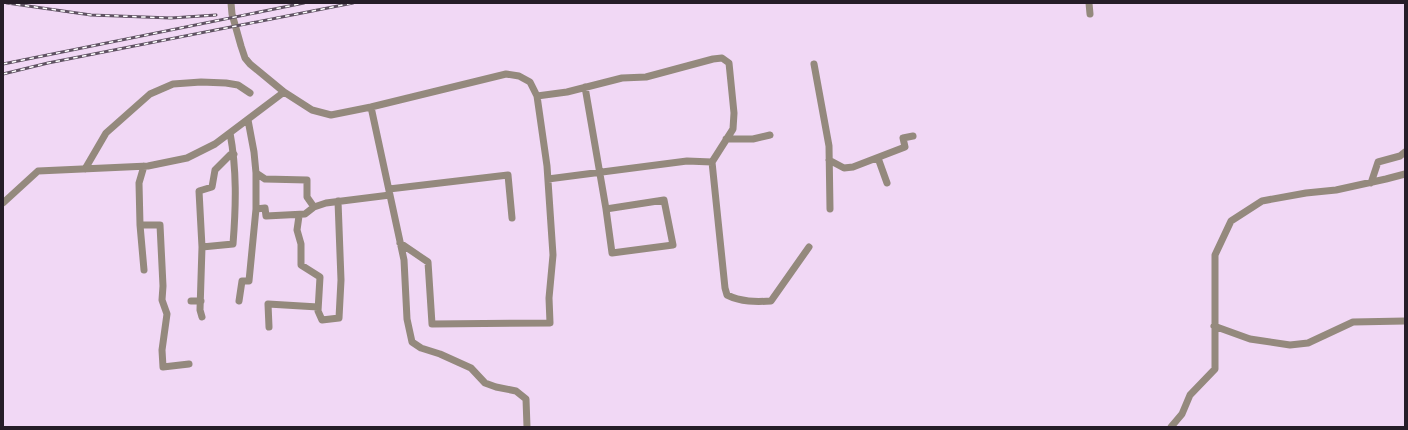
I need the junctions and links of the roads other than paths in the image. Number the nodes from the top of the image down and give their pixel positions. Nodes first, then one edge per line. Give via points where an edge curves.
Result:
1 (231, 3) edge
2 (1089, 3) edge
3 (1090, 14) dead end
4 (814, 64) dead end
5 (585, 87) junction
6 (284, 92) junction
7 (250, 93) dead end
8 (537, 96) junction
9 (371, 107) junction
10 (248, 120) junction
11 (230, 133) junction
12 (770, 135) dead end
13 (913, 136) dead end
14 (726, 140) junction
15 (1405, 152) edge
16 (234, 154) junction
17 (878, 158) junction
18 (829, 160) junction
19 (712, 162) junction
20 (144, 166) junction
21 (85, 170) junction
22 (600, 172) junction
23 (256, 173) junction
24 (1405, 174) edge
25 (548, 179) junction
26 (1371, 182) junction
27 (887, 183) dead end
28 (389, 192) junction
29 (338, 202) junction
30 (3, 203) edge
31 (314, 206) junction
32 (256, 209) junction
33 (606, 209) junction
34 (830, 209) dead end
35 (299, 216) dead end
36 (512, 218) dead end
37 (140, 225) junction
38 (400, 243) junction
39 (202, 247) junction
40 (809, 247) dead end
41 (144, 270) dead end
42 (191, 301) dead end
43 (201, 301) junction
44 (239, 301) dead end
45 (318, 307) junction
46 (202, 317) dead end
47 (1405, 321) edge
48 (1214, 326) junction
49 (269, 327) dead end
50 (189, 364) dead end
51 (527, 427) edge
52 (1171, 427) edge

1 - 6 street via 245,58
2 - 3 street
4 - 18 street via 829,146
5 - 8 street
5 - 14 street via 622,78 646,77 722,58 729,63 734,114 733,129
5 - 22 street
6 - 9 street via 312,110 331,115
6 - 10 street
7 - 21 street via 238,85 201,82 173,84 150,94 106,133
8 - 9 street via 530,82 519,76 506,74
8 - 25 street
9 - 28 street
10 - 11 street
10 - 23 street
11 - 16 street
11 - 20 street via 216,144 187,158
12 - 14 street via 753,139
13 - 17 street via 903,138 905,147
14 - 19 street
15 - 26 street via 1400,156 1378,162
16 - 39 street via 215,170 212,187 199,191
16 - 39 street via 236,181 233,244
17 - 18 street via 844,168
17 - 27 street
18 - 34 street
19 - 22 street via 687,161
19 - 40 street via 727,295 736,300 771,301
20 - 21 street
20 - 37 street via 139,183
21 - 30 street via 38,171
22 - 25 street
22 - 33 street
23 - 31 street via 265,179 307,180 308,197
23 - 32 street
24 - 26 street
25 - 38 street via 553,255 549,298 550,324 432,324 428,262
26 - 48 street via 1262,201 1231,221 1214,255
28 - 29 street
28 - 36 street via 508,175
28 - 38 street
29 - 31 street
29 - 45 street via 341,280 338,318 322,320
31 - 32 street via 305,214 266,216 265,208
32 - 44 street via 249,281 242,281
33 - 33 street via 664,200 673,245 612,253
35 - 45 street via 297,230 301,244 301,265 320,277
37 - 41 street
37 - 50 street via 160,226 162,300 167,314 162,350 163,367
38 - 51 street via 404,260 407,319 412,342 471,368 485,383 496,388 516,391 526,399
39 - 43 street
42 - 43 street
43 - 46 street
45 - 49 street via 268,304
47 - 48 street via 1353,322 1308,343 1290,345 1250,339
48 - 52 street via 1215,369 1190,395 1182,414

